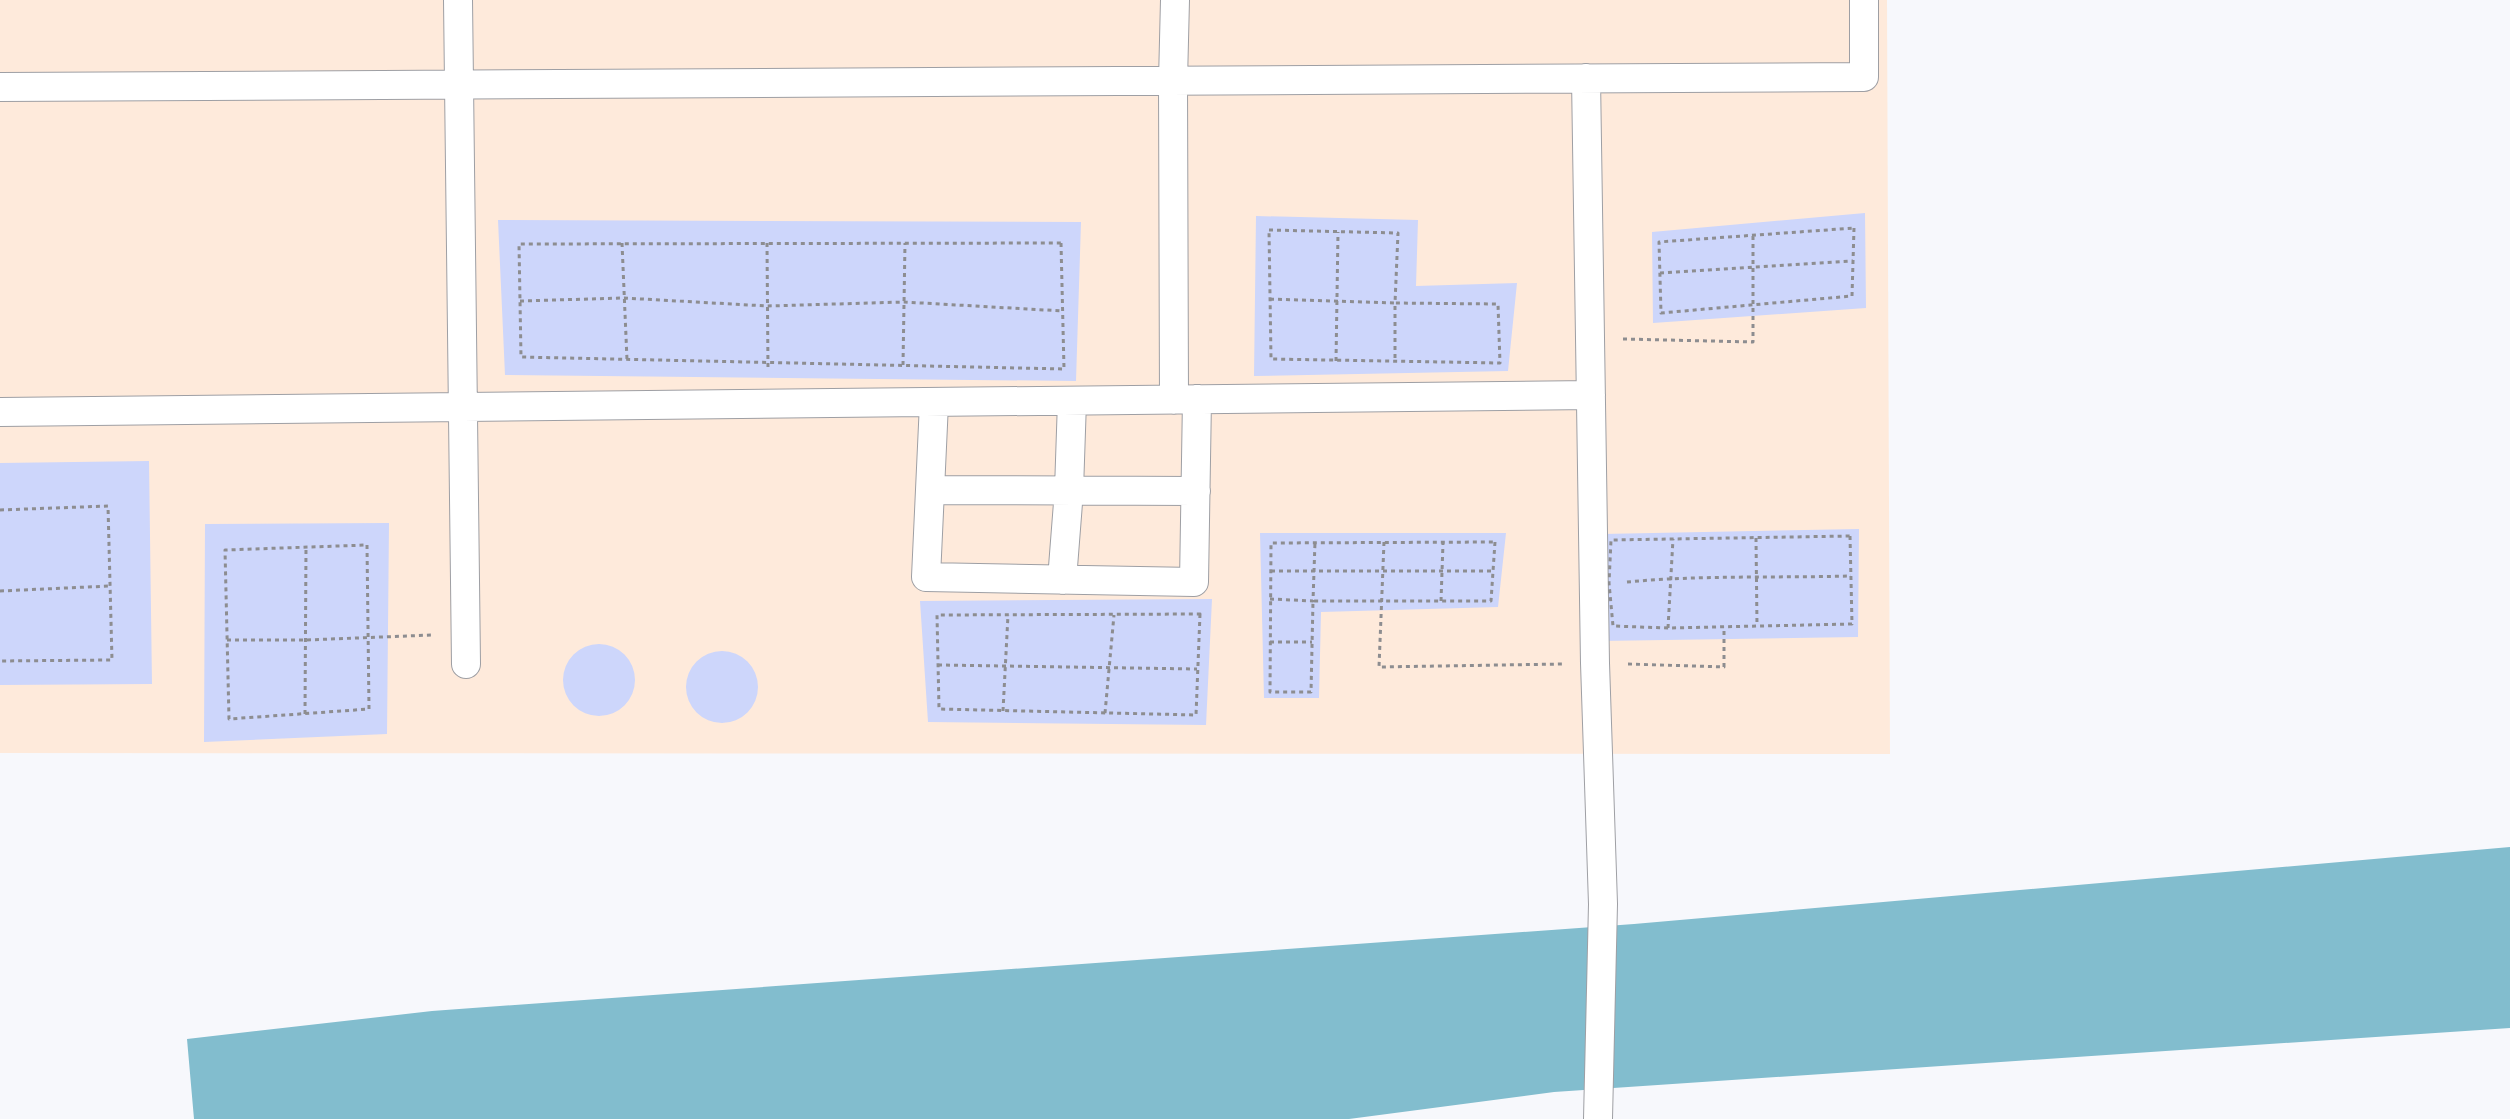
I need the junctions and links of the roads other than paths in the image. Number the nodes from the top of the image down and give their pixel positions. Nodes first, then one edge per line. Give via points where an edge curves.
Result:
1 (458, 0) edge
2 (1175, 0) edge
3 (1864, 0) edge
4 (1586, 78) junction
5 (1173, 81) junction
6 (459, 84) junction
7 (0, 87) edge
8 (1591, 395) junction
9 (1186, 400) junction
10 (1072, 401) junction
11 (934, 403) junction
12 (464, 407) junction
13 (0, 412) edge
14 (930, 490) junction
15 (1069, 490) junction
16 (1196, 491) junction
17 (1062, 580) junction
18 (466, 664) dead end
19 (1597, 1111) edge

1 - 6 street
2 - 5 street
3 - 4 street via 1864,77
4 - 5 street
4 - 8 street
5 - 6 street
5 - 9 street
6 - 7 street
6 - 12 street
8 - 9 street
8 - 19 street via 1603,904
9 - 10 street
9 - 16 street
10 - 11 street
10 - 15 street
11 - 12 street
11 - 14 street
12 - 13 street
12 - 18 street
14 - 15 street
14 - 17 street via 926,577
15 - 16 street
15 - 17 street
16 - 17 street via 1194,582

